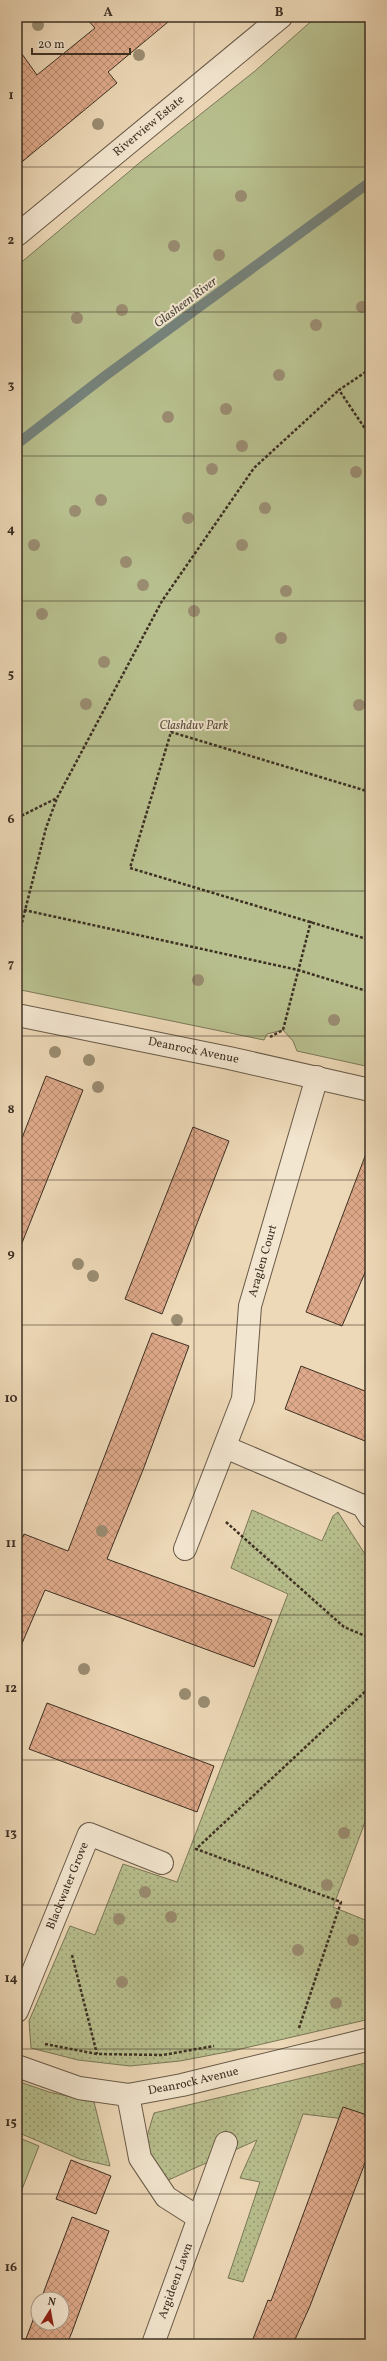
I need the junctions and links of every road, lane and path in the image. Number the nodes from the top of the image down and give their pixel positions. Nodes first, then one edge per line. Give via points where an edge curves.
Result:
1 (281, 17) edge
2 (17, 235) edge
3 (370, 369) edge
4 (339, 390) junction
5 (370, 436) edge
6 (370, 792) edge
7 (57, 798) junction
8 (17, 818) edge
9 (24, 910) junction
10 (311, 921) junction
11 (370, 940) edge
12 (17, 942) edge
13 (298, 970) junction
14 (370, 992) edge
15 (17, 1015) edge
16 (283, 1030) dead end
17 (318, 1077) junction
18 (370, 1090) edge
19 (225, 1447) junction
20 (203, 1501) junction
21 (370, 1517) edge
22 (185, 1549) dead end
23 (370, 1638) edge
24 (370, 1688) edge
25 (162, 1863) dead end
26 (70, 1949) dead end
27 (17, 2011) edge
28 (298, 2032) dead end
29 (370, 2039) edge
30 (39, 2043) dead end
31 (215, 2046) dead end
32 (98, 2054) junction
33 (17, 2066) edge
34 (128, 2095) junction
35 (226, 2143) dead end
36 (199, 2218) junction
37 (153, 2344) edge

1 - 2 street, Riverview Estate
3 - 4 path
4 - 5 path
4 - 7 path via 254,468 162,601
6 - 10 path via 171,732 130,868
7 - 8 path
7 - 9 path via 46,828
9 - 12 path
9 - 13 path
10 - 11 path
10 - 13 path
13 - 14 path
13 - 16 path
15 - 17 street, Deanrock Avenue
17 - 18 street, Deanrock Avenue
17 - 19 street, Araglen Court via 250,1306 243,1399
19 - 20 street, Araglen Court
19 - 21 street via 363,1506
20 - 22 street, Araglen Court
20 - 23 path via 344,1627
24 - 28 path via 196,1849 341,1902
25 - 27 street, Blackwater Grove via 89,1834
26 - 32 path
29 - 34 street, Deanrock Avenue via 197,2082
30 - 32 path
31 - 32 path via 163,2055
33 - 34 street, Deanrock Avenue via 79,2088
34 - 36 street via 140,2158 166,2197
35 - 36 street, Argideen Lawn
36 - 37 street, Argideen Lawn

